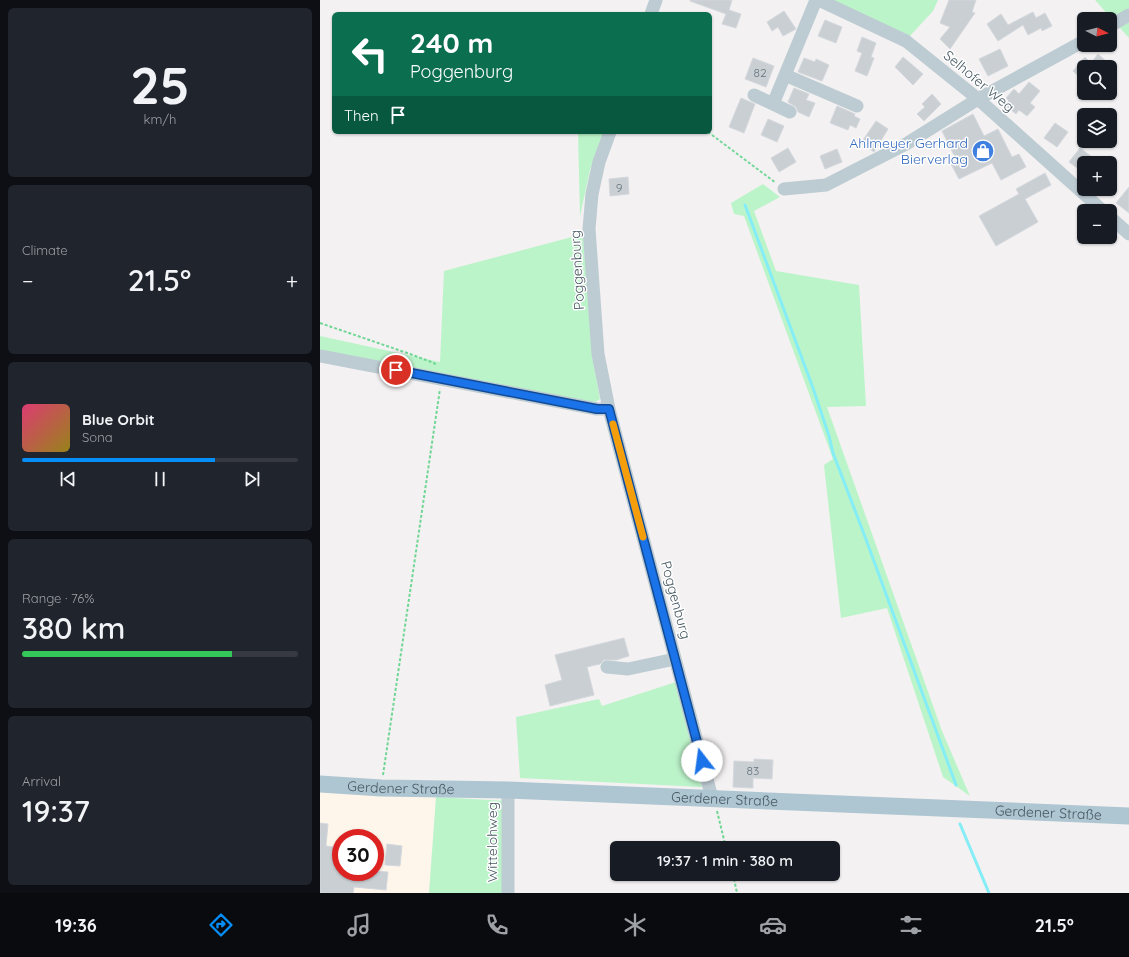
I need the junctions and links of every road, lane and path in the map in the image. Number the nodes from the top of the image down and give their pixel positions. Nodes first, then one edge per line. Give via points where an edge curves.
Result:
1 (656, 0) edge
2 (817, 0) edge
3 (652, 12) edge
4 (1129, 16) edge
5 (1117, 22) edge
6 (1077, 45) edge
7 (785, 75) junction
8 (754, 95) dead end
9 (978, 100) junction
10 (773, 104) junction
11 (857, 106) dead end
12 (790, 112) dead end
13 (609, 134) edge
14 (711, 134) edge
15 (784, 189) joint
16 (1095, 204) edge
17 (1117, 223) edge
18 (1129, 234) edge
19 (320, 323) edge
20 (320, 356) edge
21 (441, 379) junction
22 (609, 409) junction
23 (675, 659) junction
24 (607, 667) dead end
25 (320, 784) edge
26 (381, 788) junction
27 (508, 790) junction
28 (712, 798) junction
29 (1129, 816) edge
30 (724, 841) edge
31 (734, 881) edge
32 (508, 893) edge
33 (737, 893) edge

1 - 3 street
2 - 7 street
2 - 9 street, Selhofer Weg via 906,41
4 - 5 street
6 - 9 street
7 - 10 street
7 - 11 street
8 - 10 street
9 - 15 street via 906,144 826,185
9 - 16 street, Selhofer Weg
10 - 12 street
13 - 22 street, Poggenburg via 599,162 592,194 589,229 598,354
14 - 15 path
17 - 18 street
19 - 21 path via 434,363
20 - 21 street
21 - 22 street via 597,409
21 - 26 path
22 - 23 street, Poggenburg
23 - 24 street via 628,669
23 - 28 street, Poggenburg
25 - 26 main road, Gerdener Straße
26 - 27 main road, Gerdener Straße
27 - 28 main road, Gerdener Straße
27 - 32 street, Wittelohweg
28 - 29 main road, Gerdener Straße
28 - 30 path
31 - 33 path

